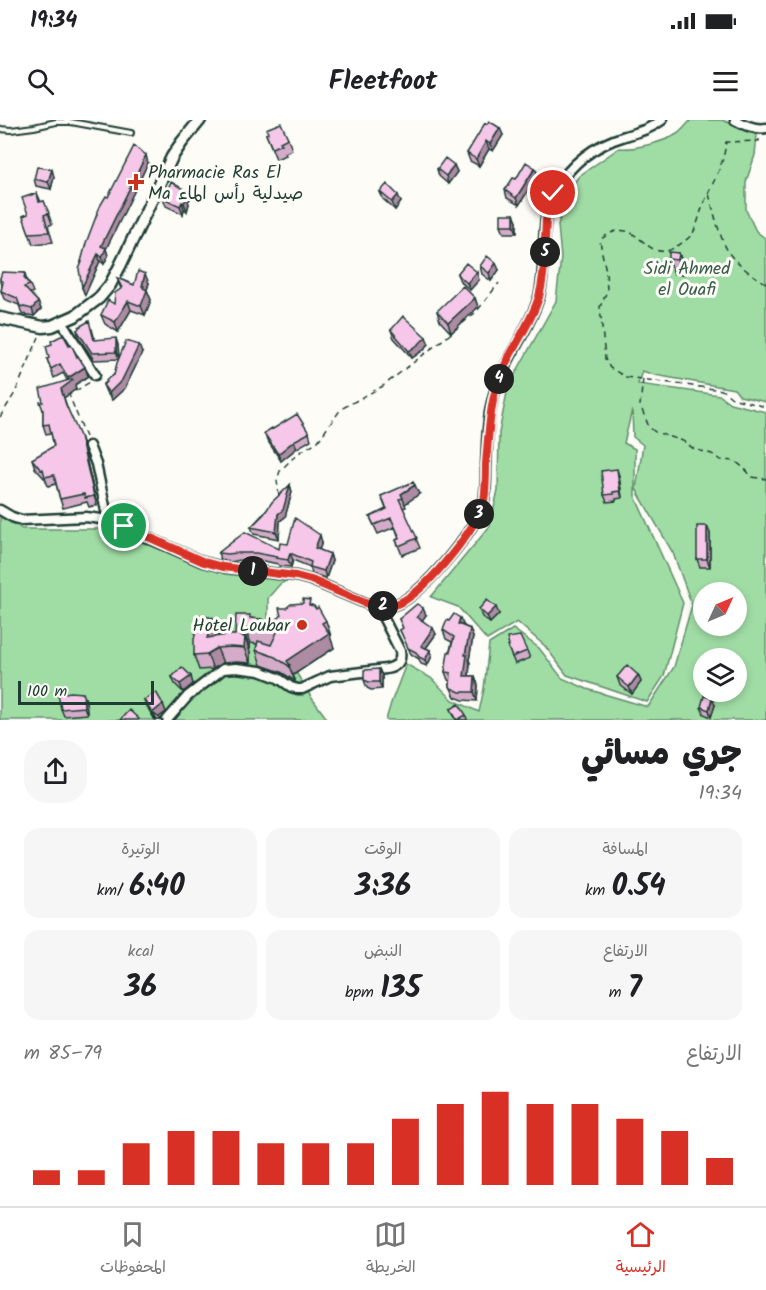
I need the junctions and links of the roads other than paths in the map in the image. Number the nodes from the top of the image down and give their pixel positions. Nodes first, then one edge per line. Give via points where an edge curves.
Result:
1 (200, 120) edge
2 (662, 120) edge
3 (735, 120) edge
4 (766, 128) edge
5 (0, 129) edge
6 (131, 132) dead end
7 (0, 318) edge
8 (62, 322) junction
9 (95, 375) road end
10 (89, 446) road end
11 (0, 510) edge
12 (108, 520) junction
13 (378, 607) junction
14 (167, 720) edge

1 - 8 street via 172,157 110,285 86,309
2 - 13 street via 651,128 592,150 562,178 553,193 546,216 538,298 495,390 485,489 478,516 423,586 405,600
3 - 4 street via 750,127
5 - 6 lane via 71,122
7 - 8 street via 43,327
8 - 9 street
10 - 12 street
11 - 12 street via 21,520
12 - 13 street via 204,562 296,576
13 - 14 street via 400,651 395,667 330,676 302,689 260,671 224,669 188,696

